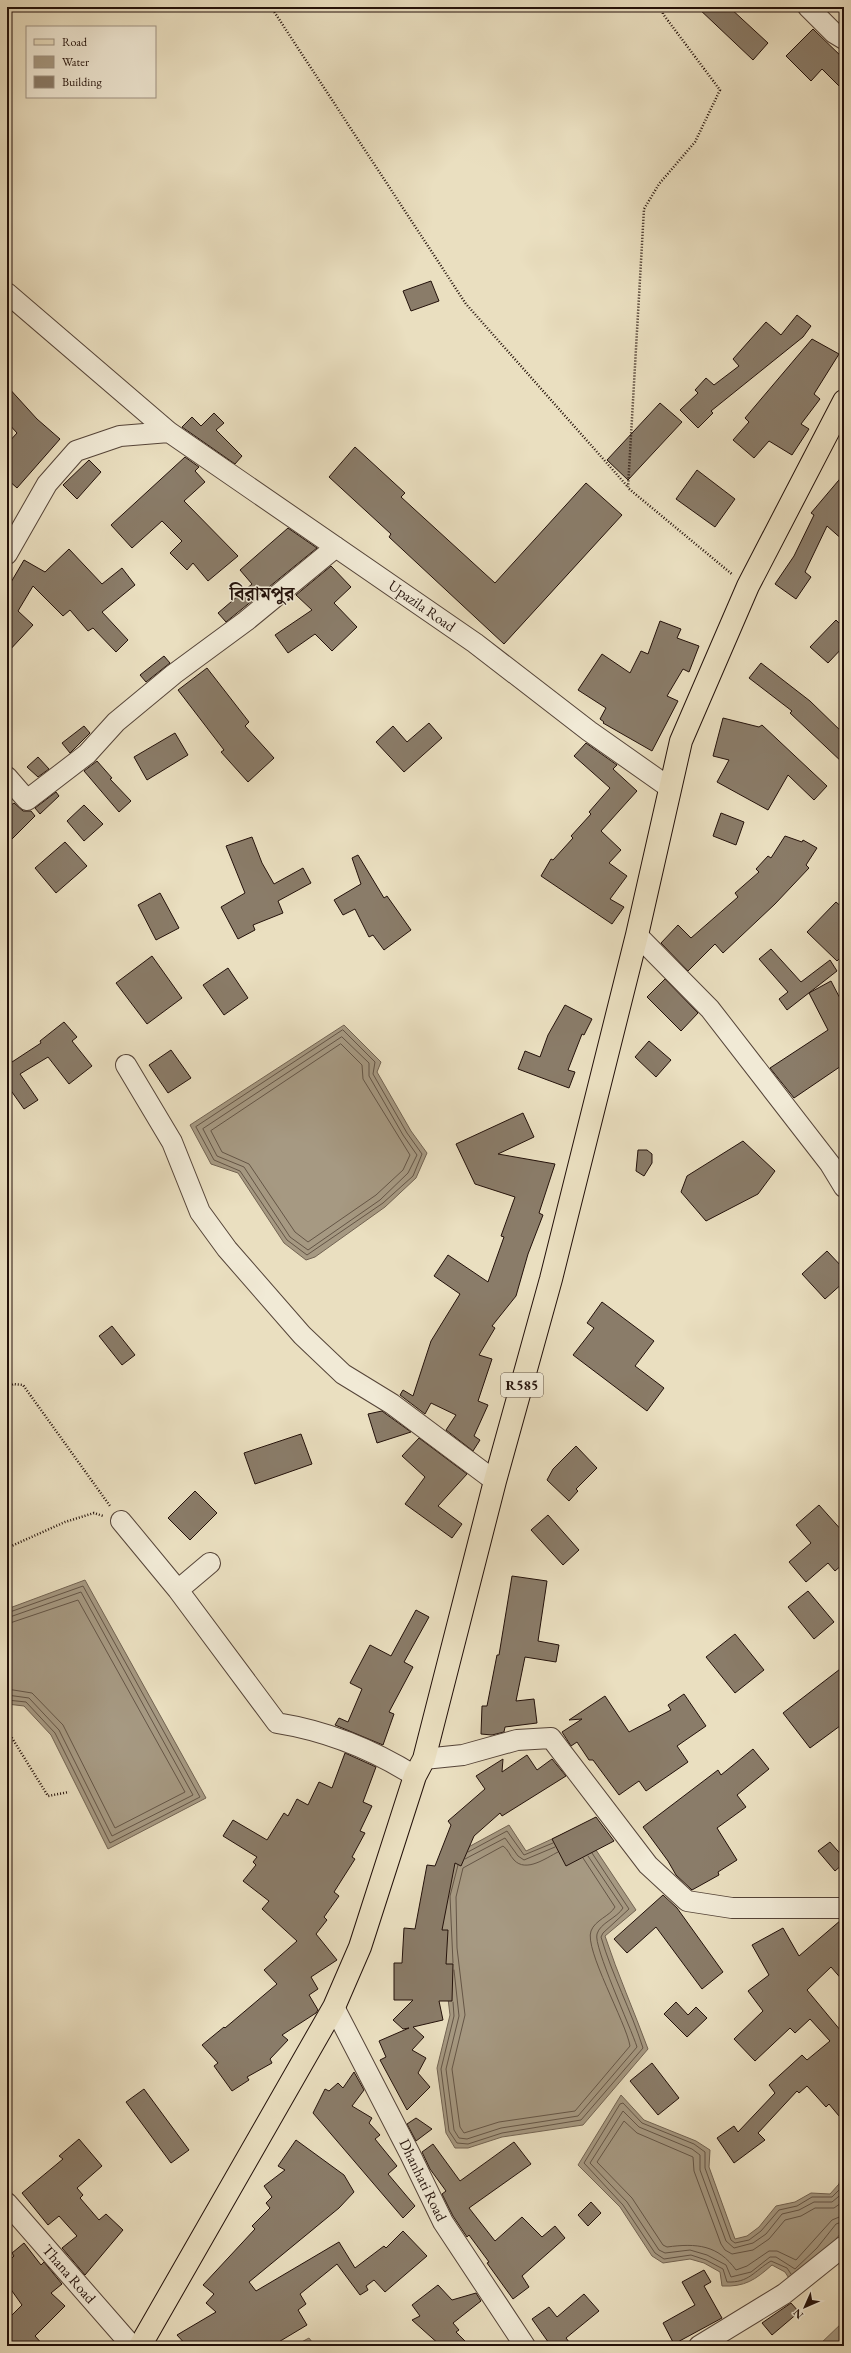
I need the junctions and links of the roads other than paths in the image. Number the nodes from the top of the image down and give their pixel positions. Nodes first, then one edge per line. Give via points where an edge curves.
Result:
1 (808, 7) edge
2 (844, 39) edge
3 (7, 293) edge
4 (844, 401) edge
5 (169, 432) junction
6 (336, 547) junction
7 (7, 554) edge
8 (7, 777) edge
9 (670, 788) junction
10 (637, 935) junction
11 (126, 1065) dead end
12 (844, 1187) edge
13 (495, 1481) junction
14 (121, 1521) road end
15 (210, 1563) dead end
16 (178, 1590) junction
17 (419, 1768) junction
18 (844, 1908) edge
19 (334, 2007) junction
20 (7, 2203) edge
21 (844, 2246) edge
22 (132, 2346) edge
23 (140, 2346) edge
24 (525, 2346) edge
25 (699, 2346) edge

1 - 2 street via 834,33
3 - 5 street, Upazila Road
4 - 9 main road, R585 via 748,586 681,741
5 - 6 street, Upazila Road
5 - 7 street via 120,436 76,451 47,484
6 - 8 street via 174,674 116,722 87,754 27,800
6 - 9 street, Upazila Road via 475,643 589,732
9 - 10 main road, R585
10 - 12 street via 710,1010 830,1164
10 - 13 main road, R585 via 551,1279
11 - 13 street via 172,1142 200,1212 227,1249 302,1335 343,1374 392,1404
13 - 17 main road, R585
14 - 16 street
15 - 16 street
16 - 17 street via 277,1723 341,1738 389,1760
17 - 18 street via 517,1740 551,1738 648,1865 687,1901 732,1908
17 - 19 main road, R585 via 360,1947
19 - 23 main road, R585
19 - 24 street, Dhanhati Road via 443,2222
20 - 22 street, Thana Road
21 - 25 street via 784,2294

